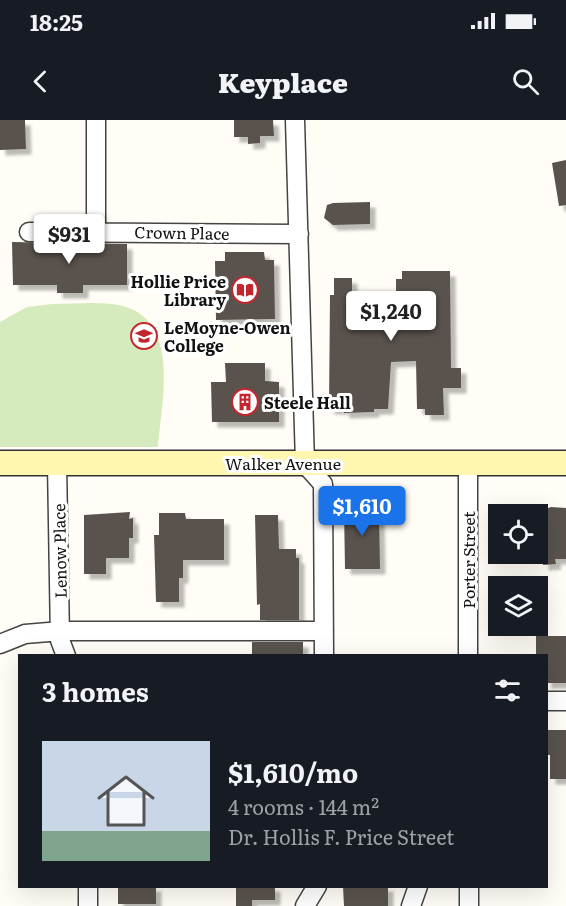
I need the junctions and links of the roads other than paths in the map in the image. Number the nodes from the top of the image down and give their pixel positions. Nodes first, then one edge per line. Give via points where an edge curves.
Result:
1 (96, 120) edge
2 (295, 120) edge
3 (96, 231) junction
4 (29, 232) dead end
5 (299, 234) junction
6 (0, 463) edge
7 (57, 463) junction
8 (566, 463) edge
9 (305, 464) junction
10 (468, 464) junction
11 (324, 631) junction
12 (62, 642) edge
13 (0, 644) edge
14 (324, 654) edge
15 (468, 654) edge
16 (548, 701) edge
17 (566, 701) edge
18 (88, 888) edge
19 (316, 888) edge
20 (417, 888) edge
21 (469, 888) edge
22 (88, 906) edge
23 (305, 906) edge
24 (411, 906) edge
25 (469, 906) edge

1 - 3 street
2 - 5 street
3 - 4 street, Crown Place
3 - 5 street, Crown Place
5 - 9 street
6 - 7 street, Walker Avenue
7 - 9 street, Walker Avenue
7 - 12 street, Lenow Place
8 - 10 street, Walker Avenue
9 - 10 street, Walker Avenue
9 - 11 street via 322,484
10 - 15 street, Porter Street
11 - 12 street
11 - 14 street
12 - 13 street via 26,634
16 - 17 street
18 - 22 street
19 - 23 street
20 - 24 street
21 - 25 street

